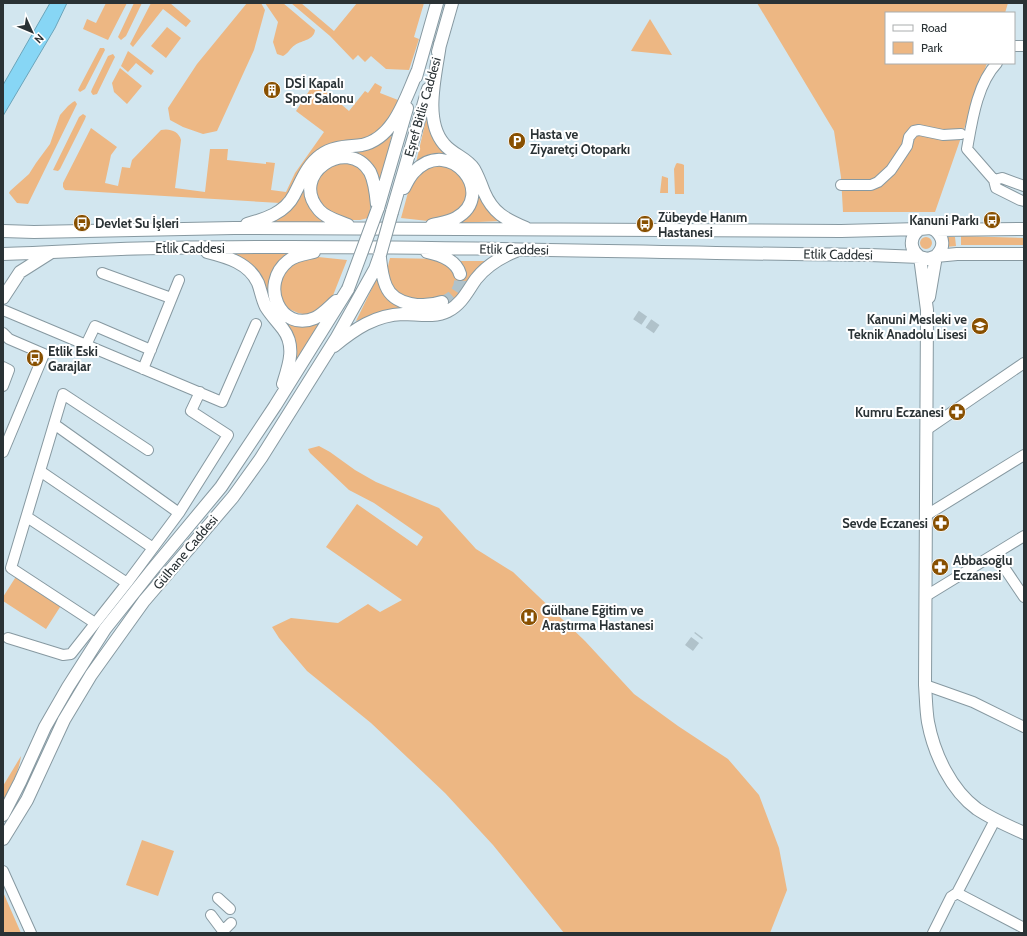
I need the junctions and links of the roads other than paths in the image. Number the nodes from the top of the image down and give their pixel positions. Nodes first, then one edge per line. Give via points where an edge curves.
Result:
1 (437, 3) edge
2 (452, 3) edge
3 (440, 44) junction
4 (996, 64) edge
5 (418, 70) junction
6 (961, 134) dead end
7 (994, 180) junction
8 (841, 185) dead end
9 (1024, 186) edge
10 (1024, 201) edge
11 (378, 208) junction
12 (392, 212) junction
13 (234, 228) junction
14 (355, 228) junction
15 (409, 229) junction
16 (920, 229) junction
17 (1024, 229) edge
18 (533, 230) junction
19 (935, 230) junction
20 (3, 231) edge
21 (332, 247) junction
22 (398, 247) junction
23 (187, 248) junction
24 (522, 249) junction
25 (50, 253) junction
26 (3, 254) edge
27 (1024, 254) edge
28 (936, 256) junction
29 (920, 257) junction
30 (379, 271) junction
31 (102, 273) dead end
32 (460, 274) dead end
33 (179, 280) dead end
34 (348, 289) junction
35 (3, 298) edge
36 (172, 298) junction
37 (442, 302) tunnel mouth
38 (3, 310) edge
39 (927, 310) junction
40 (256, 324) dead end
41 (3, 333) edge
42 (86, 346) junction
43 (151, 350) junction
44 (327, 352) junction
45 (1024, 363) edge
46 (3, 367) edge
47 (143, 369) junction
48 (3, 386) edge
49 (200, 392) junction
50 (275, 406) junction
51 (54, 424) junction
52 (926, 430) junction
53 (148, 450) dead end
54 (3, 452) edge
55 (1024, 455) edge
56 (40, 471) junction
57 (179, 513) junction
58 (925, 516) junction
59 (27, 517) junction
60 (1024, 536) edge
61 (153, 548) junction
62 (995, 554) junction
63 (127, 583) junction
64 (926, 596) junction
65 (1024, 597) edge
66 (95, 623) junction
67 (8, 638) dead end
68 (925, 685) junction
69 (1024, 727) edge
70 (3, 815) edge
71 (995, 820) junction
72 (1024, 832) edge
73 (3, 839) edge
74 (3, 871) edge
75 (5, 882) edge
76 (957, 893) junction
77 (218, 898) dead end
78 (230, 909) dead end
79 (211, 915) dead end
80 (231, 923) dead end
81 (1024, 928) edge
82 (31, 933) edge
83 (932, 933) edge
84 (940, 933) edge

1 - 5 main road, Eşref Bitlis Caddesi
2 - 3 main road, Eşref Bitlis Caddesi
3 - 12 main road, Eşref Bitlis Caddesi
3 - 18 main road via 432,108 438,137 475,171 493,209
4 - 7 street via 984,82 974,112 967,149
5 - 11 main road, Eşref Bitlis Caddesi
5 - 13 main road via 398,115 386,131 375,140 364,144 322,154 304,173 294,196 281,210 272,216
6 - 8 street via 919,130 914,132 891,170 878,182 871,185
7 - 9 street via 1002,178
7 - 10 street via 996,188
11 - 14 main road via 375,188 368,169 350,158 327,161 312,178 312,201 330,218
11 - 34 main road, Eşref Bitlis Caddesi, bridge
12 - 15 main road via 411,175 420,166 443,160 462,169 472,187 470,203 466,209 450,220
12 - 30 main road, bridge via 380,255
13 - 14 main road, Etlik Caddesi
13 - 20 main road, Etlik Caddesi
14 - 15 main road, Etlik Caddesi
15 - 18 main road, Etlik Caddesi
16 - 18 main road, Etlik Caddesi
16 - 19 main road, Etlik Caddesi
16 - 29 main road via 913,236 912,246
17 - 19 main road, Etlik Caddesi
19 - 28 main road via 942,238 942,248
21 - 22 main road, Etlik Caddesi
21 - 23 main road, Etlik Caddesi
21 - 34 main road via 289,260 279,269 275,279 274,296 286,315 304,320 315,318
22 - 24 main road, Etlik Caddesi
22 - 32 main road via 442,256 453,262
23 - 25 main road, Etlik Caddesi via 103,249
23 - 50 main road via 226,256 240,263 258,283 270,314 284,329 290,342 291,354
24 - 29 main road, Etlik Caddesi
24 - 44 main road via 490,264 464,297 448,311 439,314 401,314 377,318 357,329
25 - 26 main road, Etlik Caddesi
25 - 35 main road via 20,272
27 - 28 main road, Etlik Caddesi
28 - 29 main road, Etlik Caddesi via 928,259
28 - 39 main road
29 - 39 main road
30 - 37 main road via 388,290 406,303 433,305
30 - 44 main road, Gülhane Caddesi
31 - 36 street
33 - 36 street
34 - 50 main road, Gülhane Caddesi
36 - 43 street
38 - 42 street
39 - 52 main road
40 - 49 street via 222,402
41 - 54 street via 9,339 44,354
42 - 43 street via 95,326
42 - 47 street
43 - 47 street
44 - 73 main road, Gülhane Caddesi via 248,476 144,601 90,675 64,720 21,810
45 - 52 street
46 - 48 street via 10,370
47 - 49 street
49 - 57 street via 191,411 228,435
50 - 70 main road, Gülhane Caddesi via 222,488 106,629 45,727
51 - 53 street via 63,394
51 - 56 street
51 - 57 street
52 - 58 main road
55 - 58 street
56 - 59 street
56 - 61 street
57 - 61 street
58 - 64 main road
59 - 63 street
59 - 66 street via 11,568
60 - 62 street
61 - 63 street
62 - 64 street
62 - 65 street
63 - 66 street
64 - 68 main road
66 - 67 street via 71,654 63,655
68 - 69 street via 973,702
68 - 71 main road via 928,723 943,767 966,798
71 - 72 main road
71 - 76 street
74 - 75 street
75 - 82 street
76 - 81 street
76 - 83 street via 951,897
76 - 84 street via 957,900
77 - 78 street
79 - 80 street via 223,932

